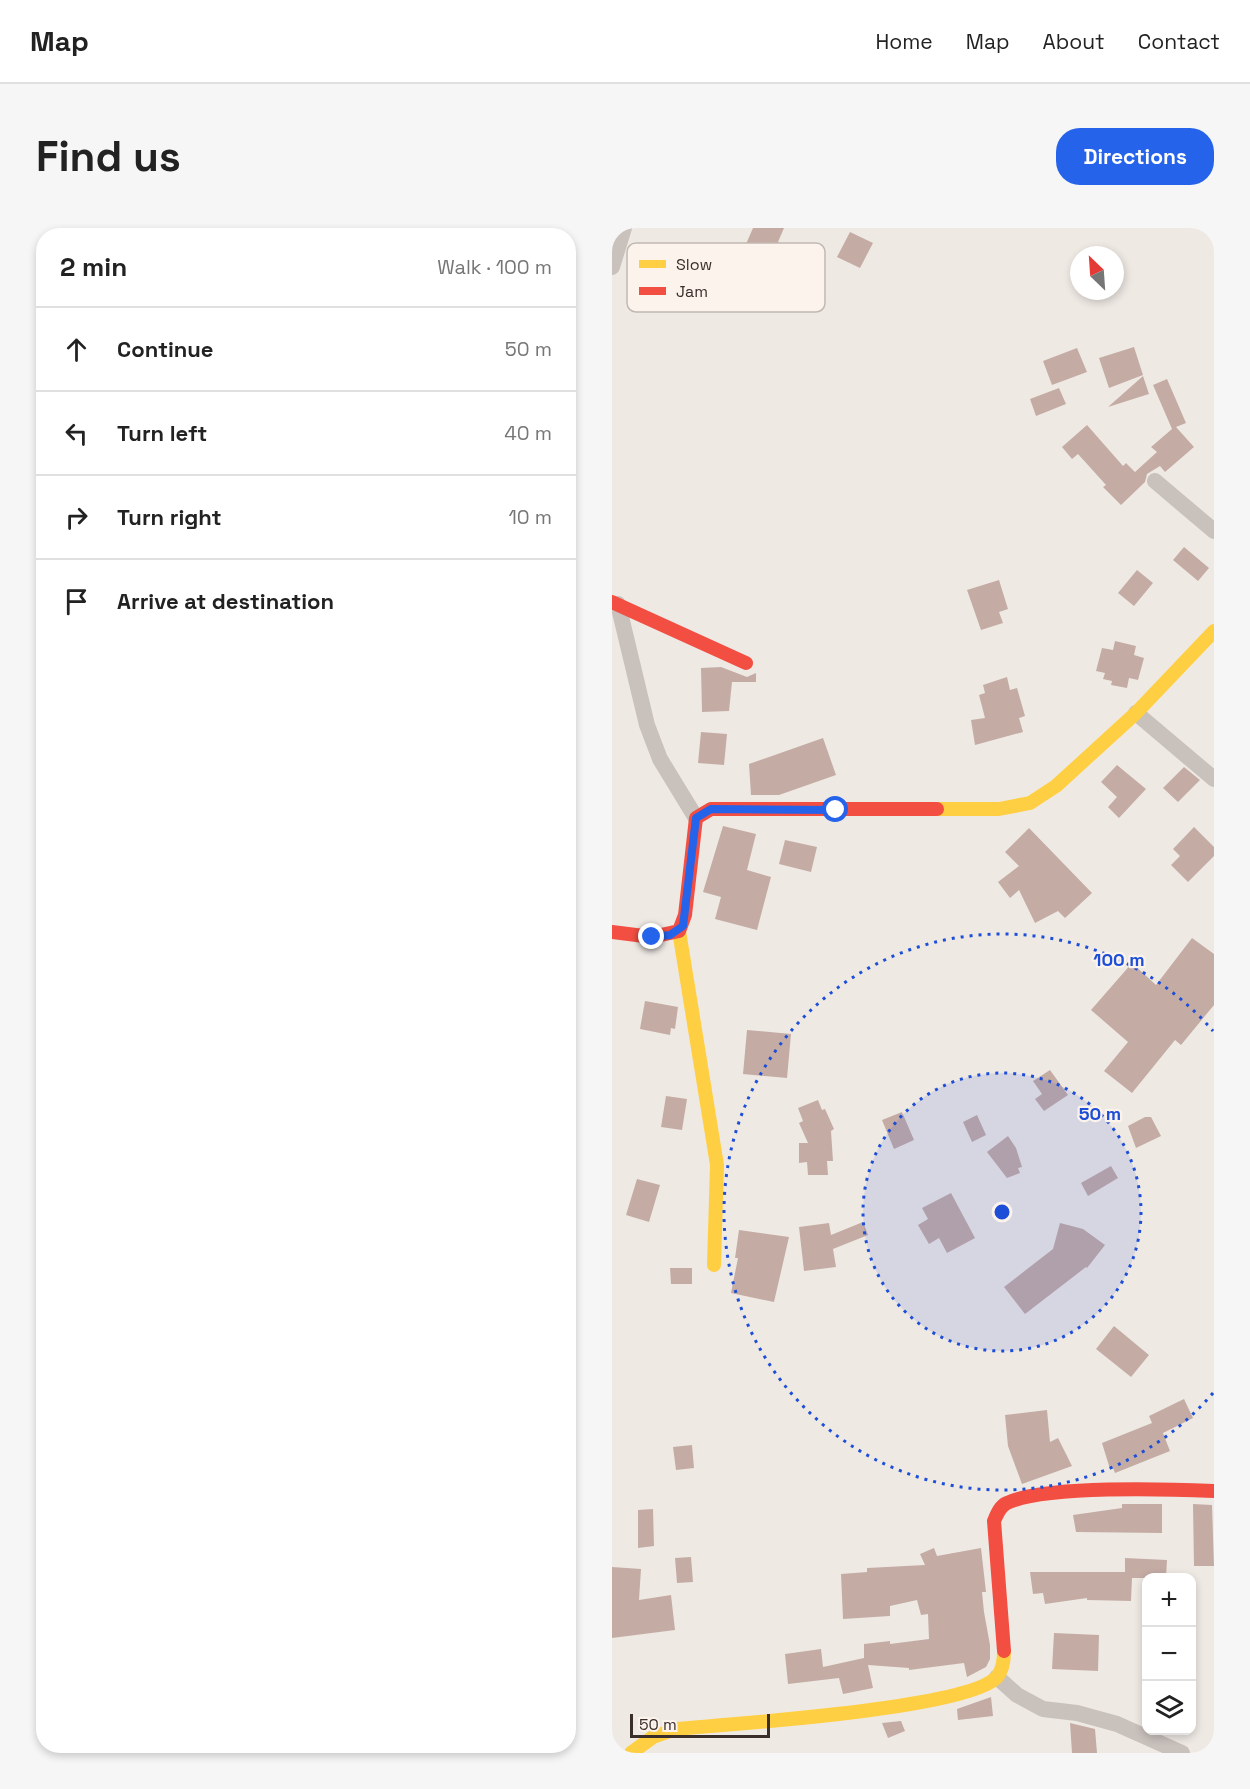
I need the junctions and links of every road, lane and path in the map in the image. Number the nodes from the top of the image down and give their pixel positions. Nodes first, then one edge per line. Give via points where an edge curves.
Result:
1 (624, 228) edge
2 (612, 267) edge
3 (1155, 481) dead end
4 (1214, 531) edge
5 (615, 603) edge
6 (1214, 631) edge
7 (746, 663) dead end
8 (1136, 712) junction
9 (1214, 779) edge
10 (696, 818) junction
11 (679, 931) junction
12 (612, 932) edge
13 (714, 1265) dead end
14 (1214, 1491) edge
15 (997, 1677) junction
16 (631, 1753) edge
17 (1182, 1753) edge

1 - 2 street
3 - 4 street
5 - 7 street
5 - 10 street via 660,759
6 - 8 street
8 - 9 street
8 - 10 street via 1085,762 1030,803 999,809 711,809
10 - 11 street via 685,915
11 - 12 street via 652,937
11 - 13 street via 717,1165
14 - 15 street via 1119,1491 1025,1497 999,1509 994,1521 1004,1662
15 - 16 street via 977,1689 906,1706 675,1729 653,1737
15 - 17 street via 1017,1695 1043,1709 1117,1724

